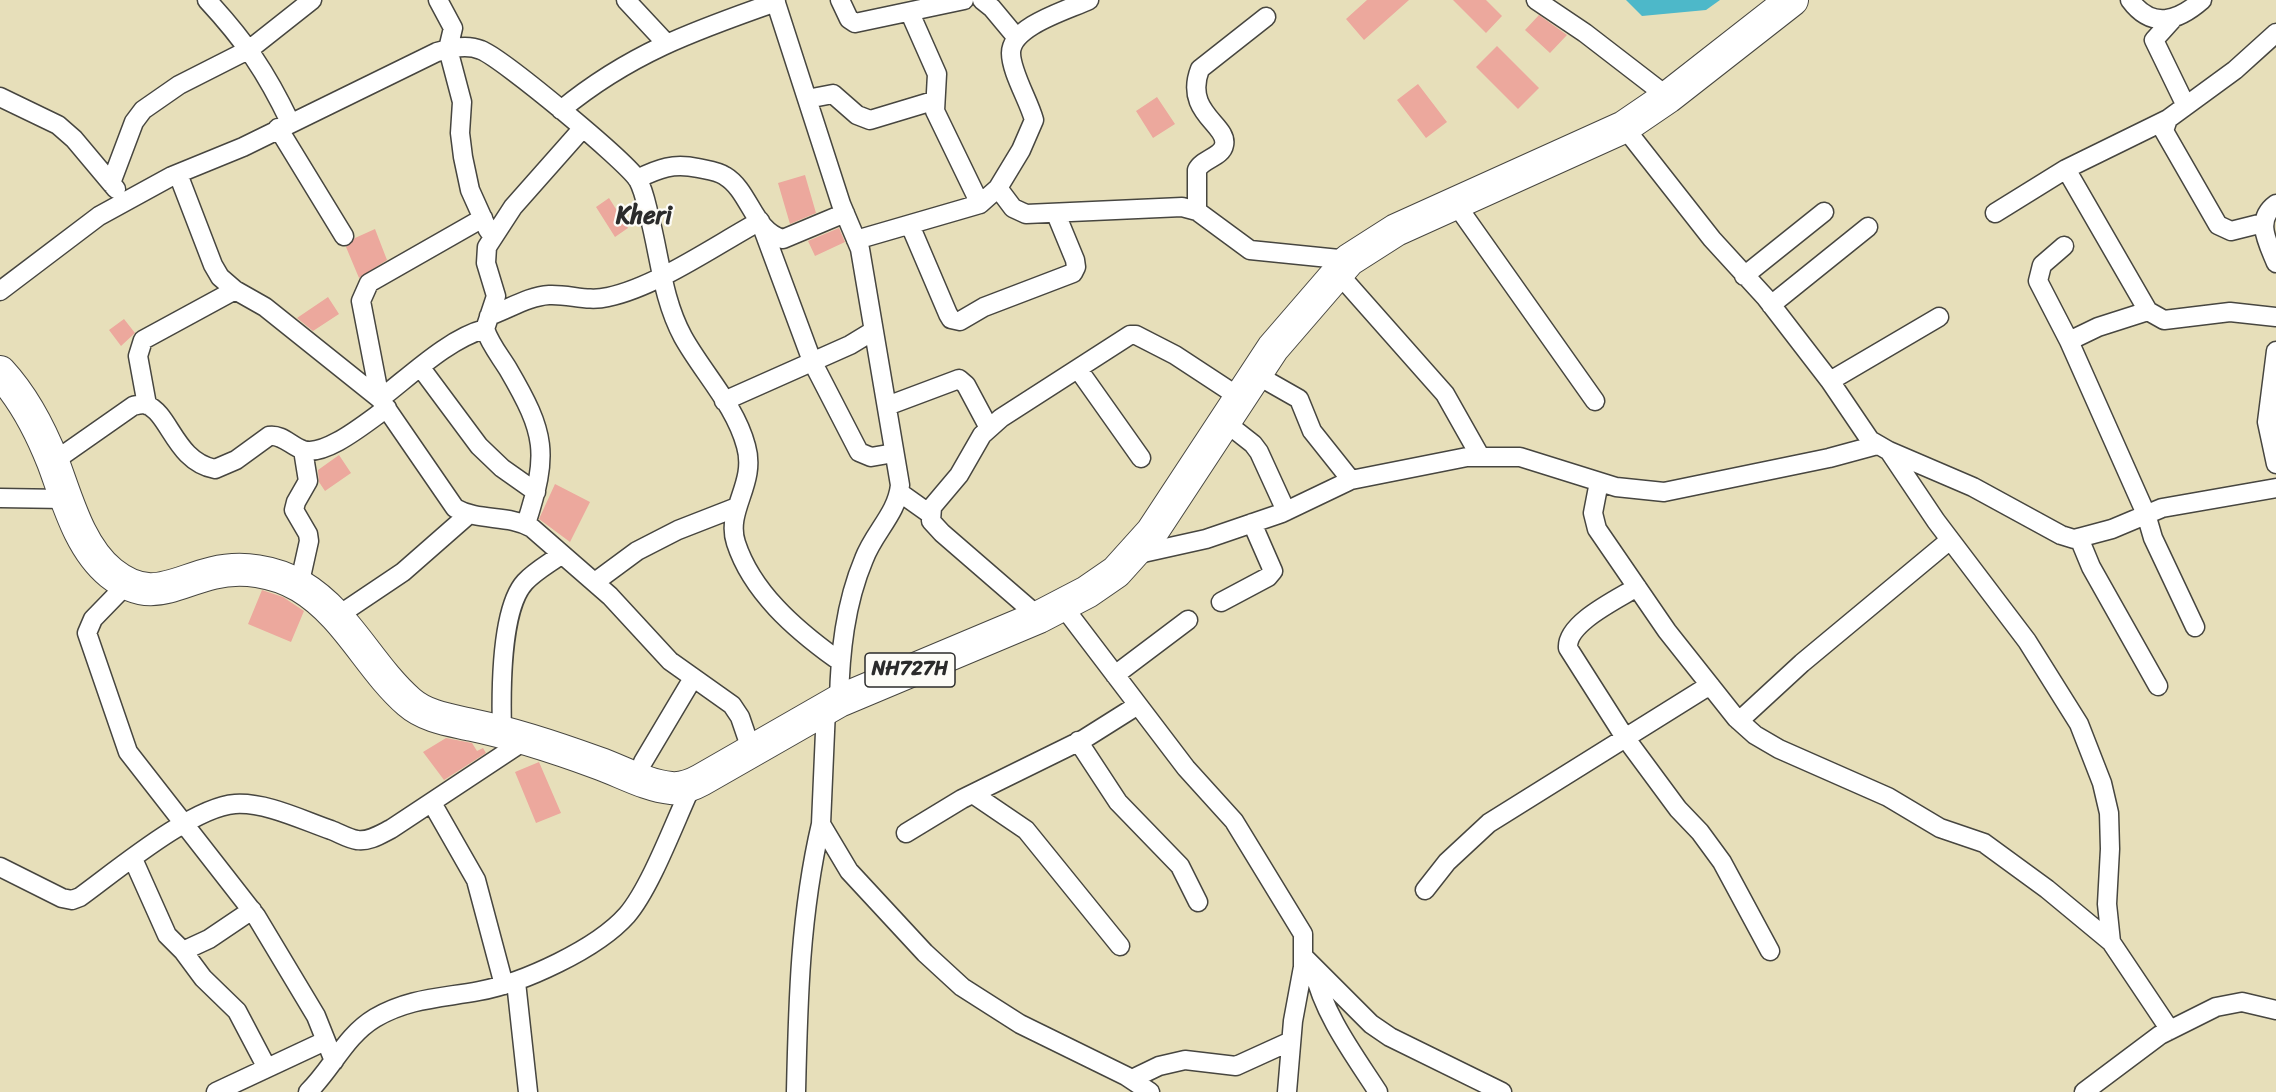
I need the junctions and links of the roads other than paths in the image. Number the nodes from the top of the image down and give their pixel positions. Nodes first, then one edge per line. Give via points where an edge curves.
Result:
1 (207, 0) edge
2 (312, 0) edge
3 (626, 0) edge
4 (840, 0) edge
5 (964, 0) edge
6 (982, 0) edge
7 (1089, 0) edge
8 (1536, 0) edge
9 (1792, 0) edge
10 (2130, 0) edge
11 (2202, 0) edge
12 (775, 1) edge
13 (448, 4) edge
14 (910, 13) junction
15 (1266, 17) dead end
16 (2172, 20) junction
17 (2276, 33) edge
18 (1017, 38) junction
19 (666, 43) junction
20 (448, 48) junction
21 (250, 49) junction
22 (0, 97) edge
23 (1668, 97) junction
24 (807, 99) junction
25 (933, 101) junction
26 (2186, 106) junction
27 (561, 110) junction
28 (2169, 119) junction
29 (284, 125) junction
30 (1624, 127) junction
31 (582, 129) junction
32 (2066, 169) junction
33 (178, 174) junction
34 (637, 179) junction
35 (111, 183) junction
36 (998, 188) junction
37 (126, 201) junction
38 (1455, 203) junction
39 (980, 204) junction
40 (2276, 204) edge
41 (1197, 212) junction
42 (1824, 212) dead end
43 (845, 213) junction
44 (1995, 213) dead end
45 (1056, 214) junction
46 (483, 218) junction
47 (759, 221) junction
48 (2263, 223) junction
49 (910, 225) junction
50 (1868, 226) dead end
51 (344, 236) dead end
52 (492, 238) junction
53 (856, 240) junction
54 (2064, 246) dead end
55 (2276, 263) edge
56 (1343, 266) junction
57 (661, 275) junction
58 (1743, 276) junction
59 (235, 290) junction
60 (0, 291) edge
61 (1771, 306) junction
62 (2148, 311) junction
63 (1939, 317) dead end
64 (2276, 317) edge
65 (487, 322) junction
66 (873, 331) junction
67 (2069, 341) junction
68 (2276, 351) edge
69 (812, 361) junction
70 (421, 368) junction
71 (1078, 369) junction
72 (0, 372) edge
73 (1830, 381) junction
74 (1240, 398) junction
75 (724, 401) junction
76 (1595, 401) dead end
77 (383, 404) junction
78 (147, 405) junction
79 (887, 406) junction
80 (990, 428) junction
81 (1883, 448) junction
82 (303, 450) junction
83 (894, 453) junction
84 (2274, 455) edge
85 (1480, 456) junction
86 (1141, 458) dead end
87 (53, 462) junction
88 (1351, 480) junction
89 (1599, 482) junction
90 (2276, 488) edge
91 (536, 492) junction
92 (899, 492) junction
93 (0, 498) edge
94 (65, 499) junction
95 (737, 507) junction
96 (1286, 511) junction
97 (930, 514) junction
98 (2146, 514) junction
99 (468, 515) junction
100 (1252, 523) junction
101 (526, 524) junction
102 (2079, 538) junction
103 (1950, 540) junction
104 (562, 554) junction
105 (1133, 555) junction
106 (595, 582) junction
107 (127, 584) junction
108 (299, 586) junction
109 (1637, 587) junction
110 (1221, 602) dead end
111 (1050, 611) junction
112 (336, 617) junction
113 (1188, 620) dead end
114 (2195, 627) dead end
115 (841, 660) junction
116 (1115, 675) junction
117 (693, 678) junction
118 (1710, 685) junction
119 (2158, 686) dead end
120 (832, 705) junction
121 (1138, 705) junction
122 (1739, 721) junction
123 (514, 736) junction
124 (1624, 736) junction
125 (1078, 741) junction
126 (752, 752) junction
127 (643, 762) dead end
128 (692, 785) junction
129 (973, 794) junction
130 (432, 803) junction
131 (821, 824) junction
132 (182, 825) junction
133 (906, 833) dead end
134 (134, 859) junction
135 (0, 867) edge
136 (1425, 890) dead end
137 (1198, 902) dead end
138 (252, 910) junction
139 (2111, 942) junction
140 (1120, 946) dead end
141 (183, 951) junction
142 (1770, 951) dead end
143 (1308, 962) junction
144 (510, 983) junction
145 (2276, 1010) edge
146 (2170, 1030) junction
147 (325, 1041) junction
148 (1291, 1041) junction
149 (334, 1060) junction
150 (267, 1068) junction
151 (1132, 1080) junction
152 (325, 1085) edge
153 (216, 1092) edge
154 (309, 1092) edge
155 (528, 1092) edge
156 (796, 1092) edge
157 (1150, 1092) edge
158 (1287, 1092) edge
159 (1378, 1092) edge
160 (1502, 1092) edge
161 (2084, 1092) edge

1 - 21 street
2 - 21 street
3 - 19 street
4 - 14 street via 855,23
5 - 14 street
6 - 18 street
7 - 18 street via 1029,27
8 - 23 street
9 - 23 highway, NH727H
10 - 16 street via 2149,16
11 - 16 street via 2185,15
12 - 19 street
12 - 24 street
13 - 20 street via 453,28
14 - 25 street via 937,74
15 - 41 street via 1200,69 1197,77 1197,101 1225,144 1199,165
16 - 26 street via 2154,40
17 - 26 street
18 - 36 street via 1011,53 1034,120
19 - 27 street via 594,82
20 - 27 street via 473,47 485,51
20 - 29 street
20 - 46 street via 462,102 463,157 470,190
21 - 29 street via 266,73
21 - 35 street via 179,85 143,110 134,122
22 - 35 street via 58,125
23 - 30 highway, NH727H
24 - 25 street via 833,94 857,115 870,120
24 - 43 street
25 - 39 street via 942,128
26 - 28 street
27 - 31 street
28 - 32 street
28 - 48 street via 2164,125 2166,138 2218,225 2231,231
29 - 33 street
29 - 51 street
30 - 38 highway, NH727H
30 - 58 street
31 - 34 street
31 - 52 street via 513,207
32 - 44 street
32 - 62 street
33 - 37 street
33 - 59 street via 213,265
34 - 47 street via 664,166 714,172 732,182
34 - 57 street via 652,226
35 - 37 street
36 - 39 street
36 - 45 street via 1018,212
37 - 60 street via 99,216
38 - 56 highway, NH727H via 1396,230
38 - 76 street
39 - 49 street
40 - 48 street
41 - 45 street via 1182,207
41 - 56 street via 1250,250
42 - 58 street
43 - 47 street via 783,239 775,237
43 - 53 street
45 - 49 street via 1075,260 1073,273 960,321 948,314
46 - 52 street
46 - 77 street via 369,283 361,300
47 - 57 street
47 - 69 street
48 - 55 street
49 - 53 street
50 - 61 street
52 - 65 street via 486,255 496,297
53 - 66 street
54 - 67 street via 2042,265 2037,275
56 - 74 highway, NH727H
56 - 85 street via 1444,394
57 - 65 street via 609,297 585,300 538,296
57 - 75 street via 683,338
58 - 61 street
59 - 77 street via 265,307
59 - 78 street via 143,340 138,356
61 - 73 street
62 - 64 street via 2164,320 2230,312
62 - 67 street
63 - 73 street
65 - 70 street
65 - 91 street via 538,430 542,452
66 - 69 street
66 - 79 street
67 - 98 street
68 - 84 street via 2268,406
69 - 75 street
69 - 83 street via 859,452 871,457
70 - 77 street
70 - 91 street via 478,446
71 - 74 street via 1125,336 1136,334
71 - 80 street
71 - 86 street
72 - 87 highway, NH727H via 34,419
73 - 81 street via 1866,436
74 - 88 street via 1299,399 1312,431
74 - 96 street via 1253,444
74 - 105 highway, NH727H
75 - 95 street via 746,445 750,464 748,482
77 - 82 street via 325,449
77 - 99 street via 455,508
78 - 82 street via 181,449 208,468 223,468 274,435
78 - 87 street via 133,406
79 - 80 street via 959,379
79 - 83 street
80 - 97 street
81 - 89 street via 1664,492
81 - 102 street via 1973,487 2061,535
81 - 103 street
82 - 108 street via 308,481 294,510 309,541
83 - 92 street
85 - 88 street
85 - 89 street via 1520,457
87 - 94 highway, NH727H
88 - 96 street
89 - 109 street via 1594,521
90 - 98 street
91 - 101 street
92 - 97 street
92 - 115 street via 893,511 864,558 850,598
93 - 94 street
94 - 107 highway, NH727H via 96,557
95 - 106 street via 637,551
95 - 115 street via 735,542 749,570 789,623
96 - 100 street
97 - 111 street via 942,533
98 - 102 street
98 - 114 street via 2153,538
99 - 101 street
99 - 112 street via 403,572
100 - 105 street via 1206,539
100 - 110 street via 1273,571
101 - 104 street
102 - 119 street via 2091,567
103 - 122 street via 1802,663
103 - 139 street via 2027,641 2079,724 2109,813 2107,904
104 - 106 street
104 - 123 street via 518,593 503,663
105 - 111 highway, NH727H via 1116,572
106 - 117 street via 670,661
107 - 108 highway, NH727H via 160,591 212,573 251,569
107 - 132 street via 93,619 87,633 128,752
108 - 112 highway, NH727H
109 - 118 street
109 - 124 street via 1578,625 1567,640 1568,648
111 - 116 street
111 - 120 highway, NH727H
112 - 123 highway, NH727H via 410,703 447,720
113 - 116 street
115 - 120 street
116 - 121 street
117 - 126 street via 732,705
117 - 127 street
118 - 122 street
118 - 124 street
120 - 126 highway, NH727H
120 - 131 street
121 - 125 street
121 - 143 street via 1246,837 1303,934
122 - 139 street via 1779,749 1888,797 1940,828 1984,843
123 - 128 highway, NH727H via 657,785
123 - 130 street
124 - 136 street via 1489,822 1447,862
124 - 142 street via 1716,853
125 - 129 street
125 - 137 street via 1119,802 1180,866
126 - 128 highway, NH727H
128 - 144 street via 628,913 603,935 560,961
129 - 133 street
129 - 140 street via 1026,830
130 - 132 street via 370,839 357,840 292,816 236,804 222,806
130 - 144 street via 476,880
131 - 151 street via 849,871 962,987 1020,1024
131 - 156 street via 803,922
132 - 134 street
132 - 138 street
134 - 135 street via 72,900
134 - 141 street via 167,935
138 - 141 street
138 - 147 street via 305,998
139 - 146 street
141 - 150 street via 237,1011
143 - 148 street
143 - 159 street via 1327,1010
143 - 160 street via 1390,1037
144 - 149 street via 402,1005 374,1018 354,1034
144 - 155 street
145 - 146 street via 2232,1002
146 - 161 street
147 - 149 street
147 - 150 street
148 - 151 street via 1236,1066 1185,1060 1159,1066
148 - 158 street
149 - 152 street
150 - 153 street
151 - 157 street
152 - 154 street

